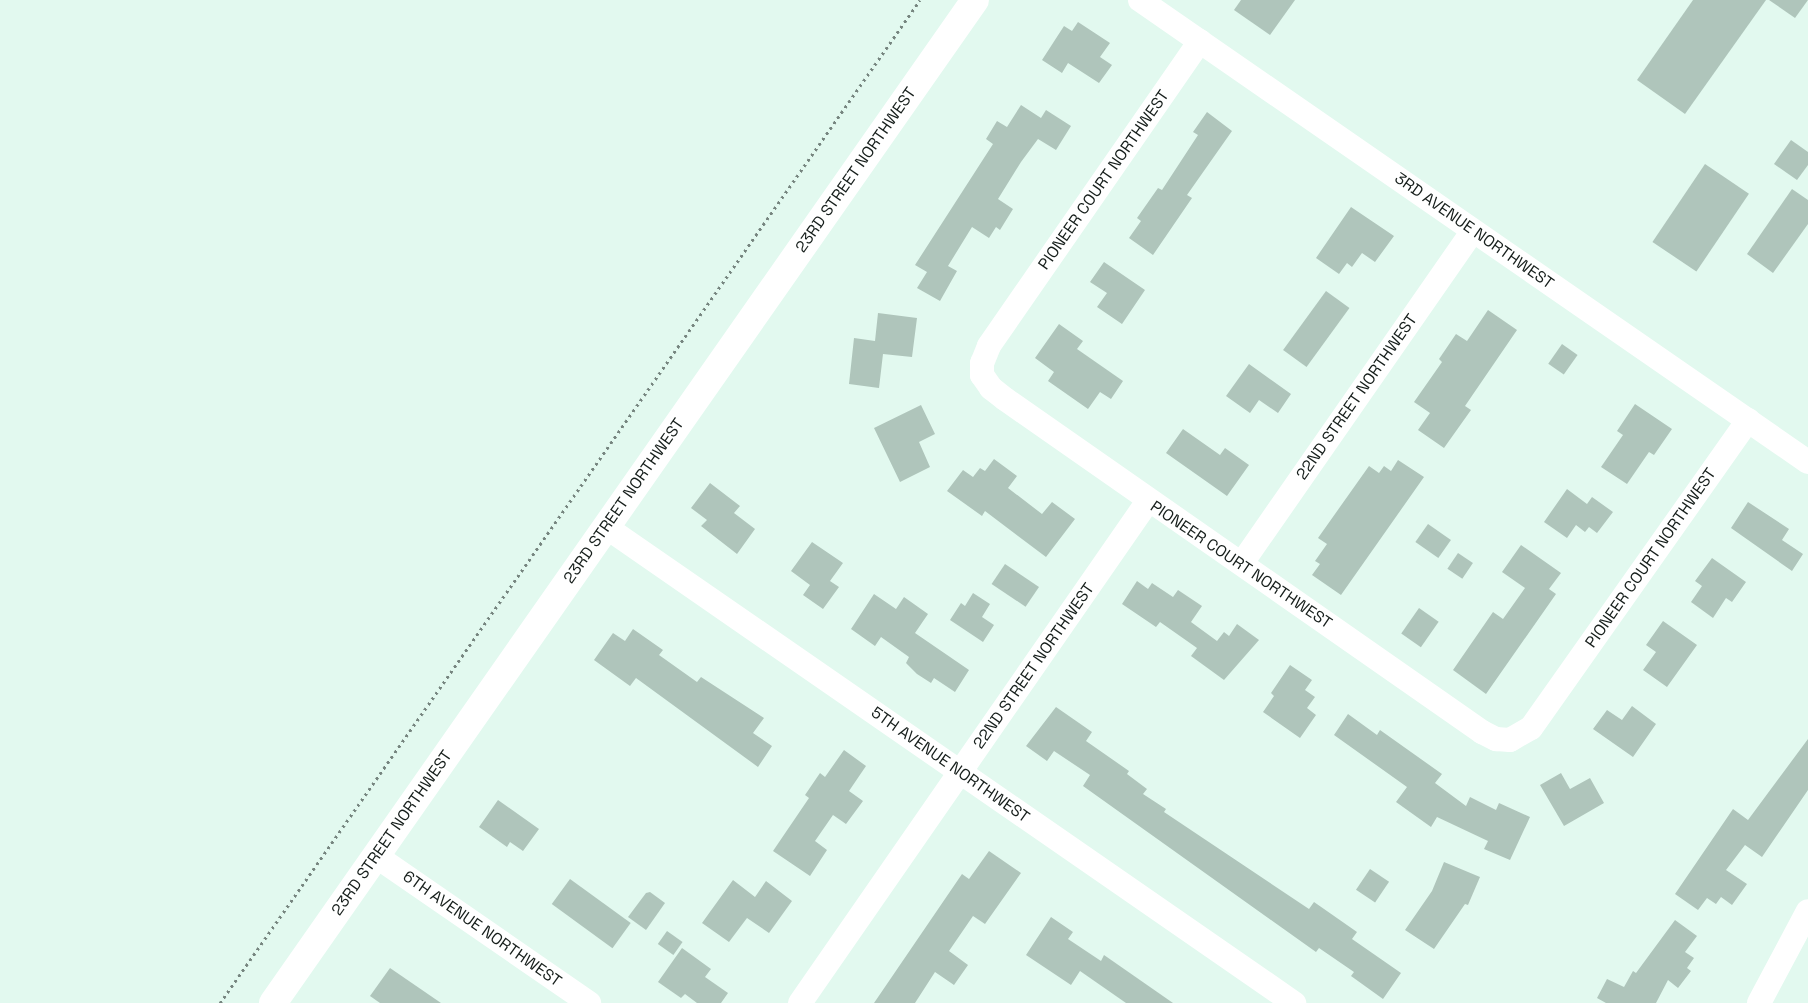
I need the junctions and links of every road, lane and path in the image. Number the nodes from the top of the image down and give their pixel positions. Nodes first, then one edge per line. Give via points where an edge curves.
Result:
1 (920, 0) edge
2 (974, 0) edge
3 (1140, 0) edge
4 (1200, 41) junction
5 (1473, 231) junction
6 (1748, 420) junction
7 (1808, 462) edge
8 (1148, 501) junction
9 (606, 527) junction
10 (1242, 563) junction
11 (960, 772) junction
12 (376, 856) junction
13 (1808, 911) edge
14 (220, 1003) edge
15 (273, 1003) edge
16 (589, 1003) edge
17 (800, 1003) edge
18 (1294, 1003) edge
19 (1759, 1003) edge

1 - 14 path
2 - 9 street, 23RD STREET NORTHWEST
3 - 4 street, 3RD AVENUE NORTHWEST
4 - 5 street, 3RD AVENUE NORTHWEST
4 - 8 street, PIONEER COURT NORTHWEST via 989,346 981,369 991,388
5 - 6 street, 3RD AVENUE NORTHWEST
5 - 10 street, 22ND STREET NORTHWEST
6 - 7 street, 3RD AVENUE NORTHWEST
6 - 10 street, PIONEER COURT NORTHWEST via 1537,720 1518,738 1496,739 1482,732
8 - 10 street, PIONEER COURT NORTHWEST
8 - 11 street, 22ND STREET NORTHWEST
9 - 11 street, 5TH AVENUE NORTHWEST
9 - 12 street, 23RD STREET NORTHWEST
11 - 17 street, 22ND STREET NORTHWEST
11 - 18 street, 5TH AVENUE NORTHWEST
12 - 15 street, 23RD STREET NORTHWEST
12 - 16 street, 6TH AVENUE NORTHWEST
13 - 19 street

